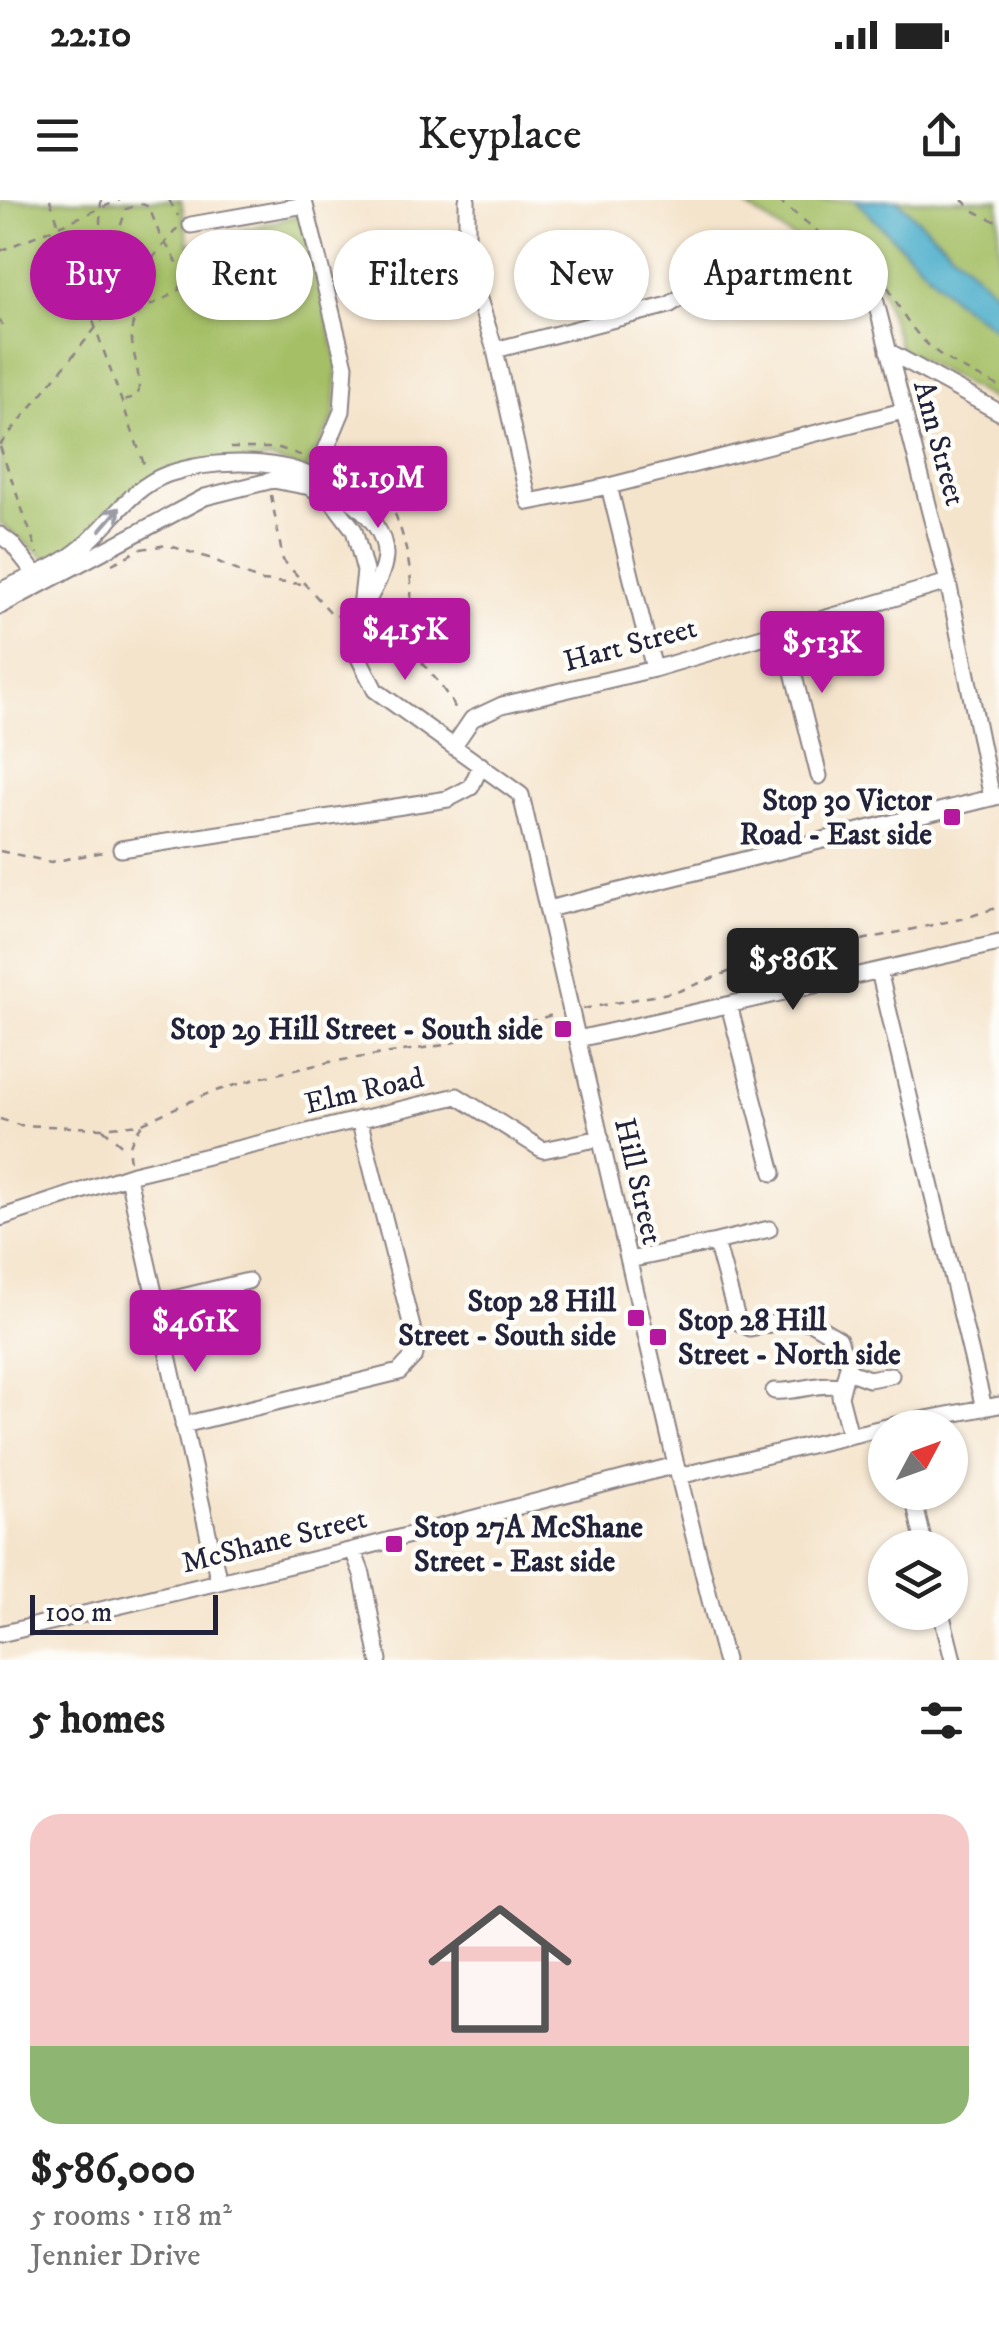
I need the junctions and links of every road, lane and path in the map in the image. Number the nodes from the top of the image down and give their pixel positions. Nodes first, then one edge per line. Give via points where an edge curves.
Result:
1 (50, 200) edge
2 (100, 200) edge
3 (120, 200) edge
4 (169, 200) edge
5 (467, 200) edge
6 (962, 200) edge
7 (101, 208) junction
8 (999, 224) edge
9 (192, 225) dead end
10 (59, 227) junction
11 (165, 242) junction
12 (0, 252) edge
13 (669, 304) edge
14 (880, 320) edge
15 (96, 327) junction
16 (495, 350) junction
17 (888, 351) junction
18 (122, 402) junction
19 (903, 411) junction
20 (999, 412) edge
21 (0, 434) edge
22 (5, 438) junction
23 (0, 446) edge
24 (312, 482) junction
25 (150, 484) junction
26 (610, 486) junction
27 (270, 489) dead end
28 (0, 535) edge
29 (141, 549) dead end
30 (40, 576) junction
31 (948, 582) junction
32 (305, 584) junction
33 (0, 591) edge
34 (0, 606) edge
35 (410, 609) dead end
36 (359, 618) junction
37 (782, 628) junction
38 (423, 663) junction
39 (654, 668) junction
40 (466, 728) junction
41 (455, 744) junction
42 (482, 765) junction
43 (819, 776) dead end
44 (995, 797) edge
45 (121, 849) joint
46 (0, 851) edge
47 (999, 907) edge
48 (548, 909) junction
49 (999, 943) edge
50 (880, 970) junction
51 (729, 1005) junction
52 (572, 1012) junction
53 (578, 1040) junction
54 (359, 1118) junction
55 (0, 1119) edge
56 (144, 1122) junction
57 (102, 1128) junction
58 (601, 1138) junction
59 (128, 1151) junction
60 (772, 1174) dead end
61 (130, 1176) junction
62 (0, 1218) edge
63 (769, 1229) dead end
64 (716, 1242) junction
65 (629, 1260) junction
66 (248, 1281) dead end
67 (157, 1304) junction
68 (892, 1374) dead end
69 (844, 1379) junction
70 (774, 1391) dead end
71 (991, 1406) edge
72 (184, 1425) junction
73 (868, 1431) edge
74 (850, 1435) junction
75 (677, 1471) junction
76 (353, 1550) junction
77 (219, 1582) junction
78 (946, 1630) edge
79 (0, 1634) edge
80 (380, 1660) edge
81 (725, 1660) edge
82 (953, 1660) edge

1 - 10 path
2 - 7 path
3 - 7 path
4 - 11 path via 184,226
5 - 16 street via 467,261
6 - 8 path
7 - 10 path
7 - 11 path via 95,249 112,250 126,209 134,204 149,207
9 - 24 street via 306,205 346,366 342,411
10 - 12 path
10 - 15 path
11 - 15 path
11 - 18 path via 184,284 132,322 140,384 138,395
13 - 16 street
14 - 17 street, Ann Street
15 - 18 path
15 - 22 path
16 - 26 street via 529,502
17 - 19 street, Ann Street
17 - 20 street
18 - 25 path
19 - 26 street
19 - 31 street, Ann Street
21 - 22 path
22 - 23 path
23 - 30 path
24 - 25 street via 292,469 248,464 166,474
24 - 30 street via 273,480 205,497
24 - 36 street, Hill Street via 354,530 366,571
24 - 36 street via 363,509 378,530 385,554
30 -> 25 street via 78,552
26 - 39 street
27 - 32 path via 283,560
28 - 30 street
29 - 32 path via 167,545 260,580
30 - 33 street
30 - 34 street
31 - 37 street, Hart Street
31 - 44 street, Ann Street
32 - 36 path via 333,615
35 - 38 path
36 - 38 path via 381,626
36 - 41 street, Hill Street via 356,652 376,690
37 - 39 street, Hart Street
37 - 43 street
38 - 40 path
39 - 40 street, Hart Street via 502,705 472,718
40 - 41 street, Hart Street
41 - 42 street, Hill Street
42 - 45 street via 470,787 448,799
42 - 48 street, Hill Street via 520,795
44 - 48 street
45 - 46 path via 51,862
47 - 52 path via 731,971 679,991
48 - 52 street, Hill Street
49 - 50 street
50 - 51 street
50 - 71 street
51 - 53 street
51 - 60 street
52 - 53 street, Hill Street
52 - 56 path via 444,1045 259,1078
53 - 58 street, Hill Street
54 - 58 street, Elm Road via 457,1096 542,1150
54 - 61 street, Elm Road
54 - 72 street via 415,1355 399,1372
55 - 57 path
56 - 57 path
56 - 59 path
57 - 59 path
58 - 65 street, Hill Street
59 - 61 path
61 - 62 street, Elm Road
61 - 67 street
63 - 64 street
64 - 65 street
64 - 69 street via 738,1322 750,1328 810,1322 839,1340
65 - 75 street, Hill Street
66 - 67 street
67 - 72 street
68 - 69 street
69 - 70 street
69 - 74 street
72 - 77 street
73 - 74 street, McShane Street
74 - 75 street, McShane Street
75 - 76 street, McShane Street
75 - 81 street, Hill Street
76 - 77 street, McShane Street
76 - 80 street
77 - 79 street, McShane Street
78 - 82 street

